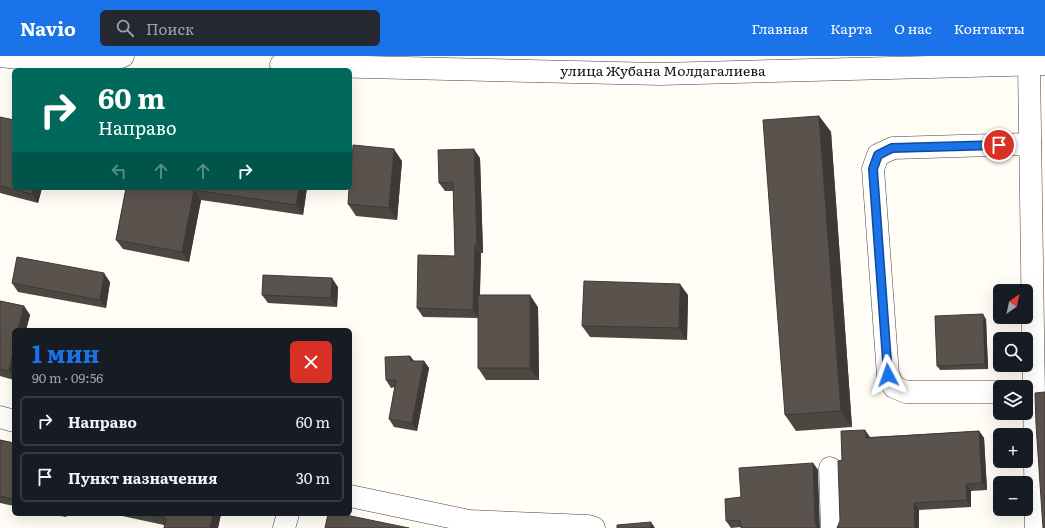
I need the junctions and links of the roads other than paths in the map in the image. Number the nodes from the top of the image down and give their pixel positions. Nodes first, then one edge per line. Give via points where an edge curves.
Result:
1 (1, 56) edge
2 (123, 56) edge
3 (939, 61) edge
4 (1037, 64) edge
5 (281, 65) dead end
6 (656, 65) edge
7 (1030, 144) junction
8 (993, 392) edge
9 (1035, 392) edge
10 (0, 417) edge
11 (12, 420) edge
12 (830, 468) dead end
13 (352, 496) edge
14 (287, 516) edge
15 (468, 525) edge
16 (284, 528) edge
17 (594, 528) edge
18 (832, 528) edge
19 (1036, 528) edge

1 - 2 street via 95,67
3 - 4 street, улица Жубана Молдагалиева
3 - 6 street, улица Жубана Молдагалиева
4 - 7 street
5 - 6 street, улица Жубана Молдагалиева
7 - 8 street via 892,148 878,155 873,169 888,375 894,387 906,392
7 - 9 street
9 - 19 street
10 - 11 street
12 - 18 street
13 - 15 street
14 - 16 street
15 - 17 street

